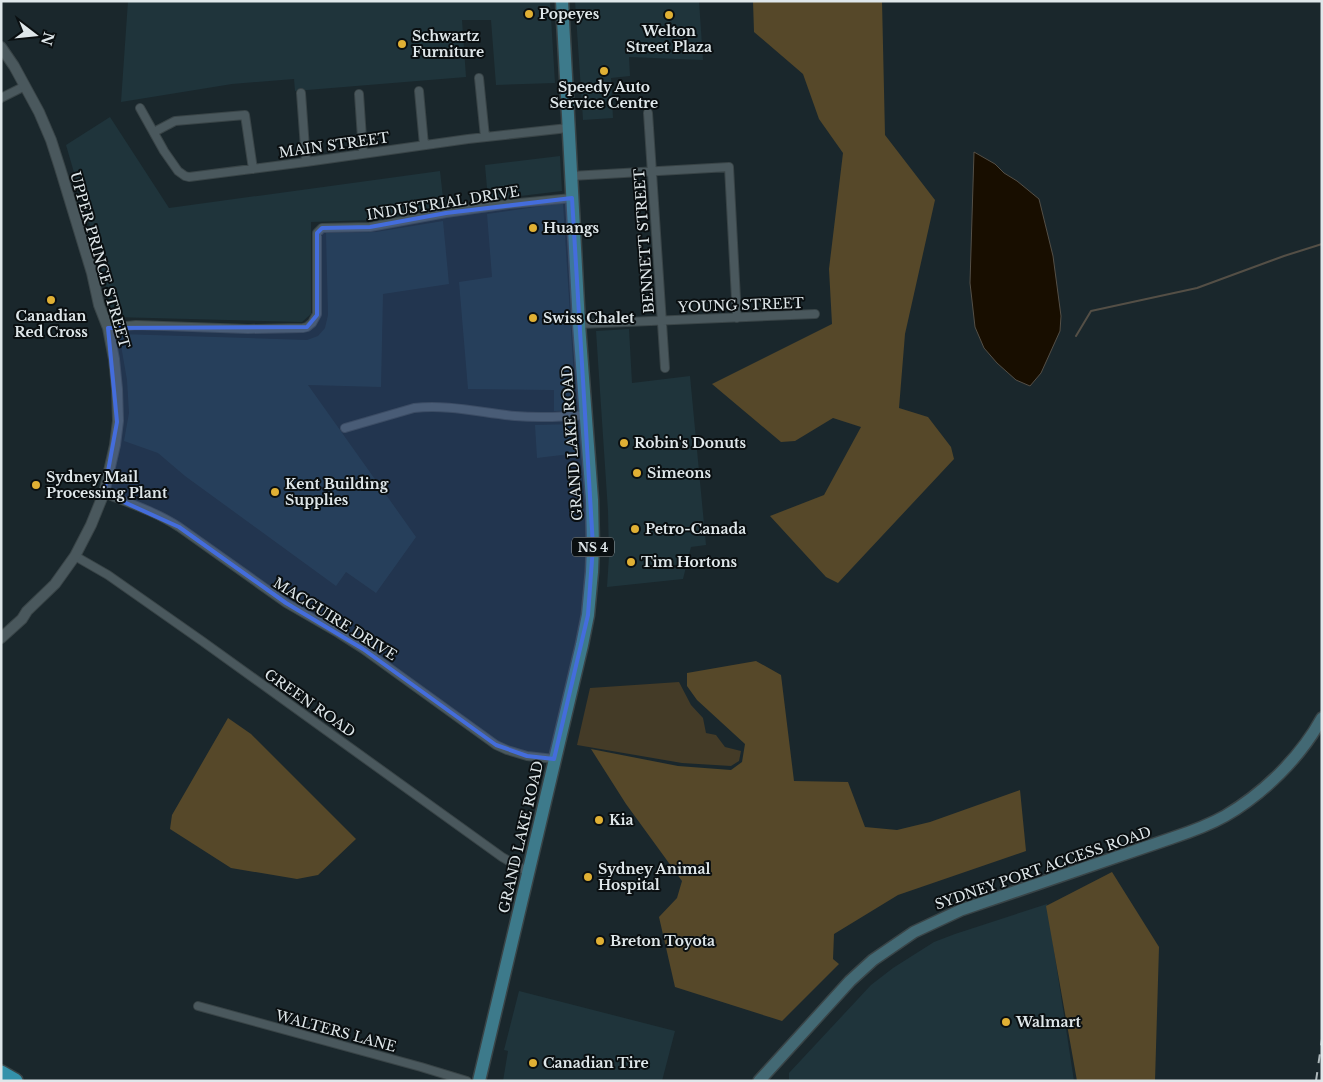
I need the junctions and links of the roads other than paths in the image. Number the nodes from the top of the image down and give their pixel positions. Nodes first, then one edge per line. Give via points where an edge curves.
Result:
1 (562, 1) edge
2 (1, 47) edge
3 (479, 78) dead end
4 (25, 86) junction
5 (418, 91) dead end
6 (301, 93) dead end
7 (359, 94) dead end
8 (1, 98) edge
9 (140, 108) dead end
10 (648, 113) dead end
11 (568, 128) junction
12 (154, 132) junction
13 (485, 136) junction
14 (424, 145) junction
15 (363, 154) junction
16 (306, 162) junction
17 (253, 169) junction
18 (652, 171) junction
19 (571, 176) junction
20 (572, 198) junction
21 (815, 314) dead end
22 (737, 318) junction
23 (662, 320) junction
24 (579, 324) junction
25 (108, 328) junction
26 (666, 368) dead end
27 (585, 415) junction
28 (345, 428) dead end
29 (104, 494) junction
30 (76, 556) junction
31 (1, 638) edge
32 (1322, 718) edge
33 (554, 759) junction
34 (528, 872) junction
35 (198, 1006) dead end
36 (1, 1073) edge
37 (764, 1079) edge
38 (15, 1081) edge
39 (467, 1081) edge
40 (479, 1081) edge

1 - 11 main road, GRAND LAKE ROAD / NS 4
2 - 4 street, UPPER PRINCE STREET
3 - 13 street
4 - 8 street
4 - 25 street, UPPER PRINCE STREET via 51,140
5 - 14 street
6 - 16 street
7 - 15 street
9 - 12 street, MAIN STREET
10 - 18 street, BENNETT STREET
11 - 13 street, MAIN STREET
11 - 19 main road, GRAND LAKE ROAD / NS 4
12 - 17 street, MAIN STREET via 178,171 185,176
12 - 17 street via 175,121 246,115
13 - 14 street, MAIN STREET
14 - 15 street, MAIN STREET
15 - 16 street, MAIN STREET
16 - 17 street, MAIN STREET
18 - 19 street
18 - 22 street via 729,166
18 - 23 street, BENNETT STREET
19 - 20 main road, GRAND LAKE ROAD / NS 4
20 - 24 main road, GRAND LAKE ROAD / NS 4
20 - 25 street, INDUSTRIAL DRIVE via 446,213 370,228 322,228 317,233 318,314 306,327 248,329 136,325
21 - 22 street, YOUNG STREET
22 - 23 street, YOUNG STREET
23 - 24 street, YOUNG STREET
23 - 26 street, BENNETT STREET
24 - 27 main road, GRAND LAKE ROAD / NS 4
25 - 29 street, UPPER PRINCE STREET via 114,359 118,421
27 - 28 street via 534,418 422,407
27 - 33 main road, GRAND LAKE ROAD / NS 4 via 592,500 590,593 582,645
29 - 30 street, UPPER PRINCE STREET
29 - 33 street, MACGUIRE DRIVE via 179,527 283,602 363,649 496,745 527,756
30 - 31 street, UPPER PRINCE STREET via 55,584
30 - 34 street, GREEN ROAD via 108,575 502,857
32 - 37 main road, SYDNEY PORT ACCESS ROAD via 1279,774 1224,816 1172,838 961,910 900,941 850,981
33 - 34 main road, GRAND LAKE ROAD / NS 4
34 - 40 main road, GRAND LAKE ROAD / NS 4
35 - 39 street, WALTERS LANE
36 - 38 highway

